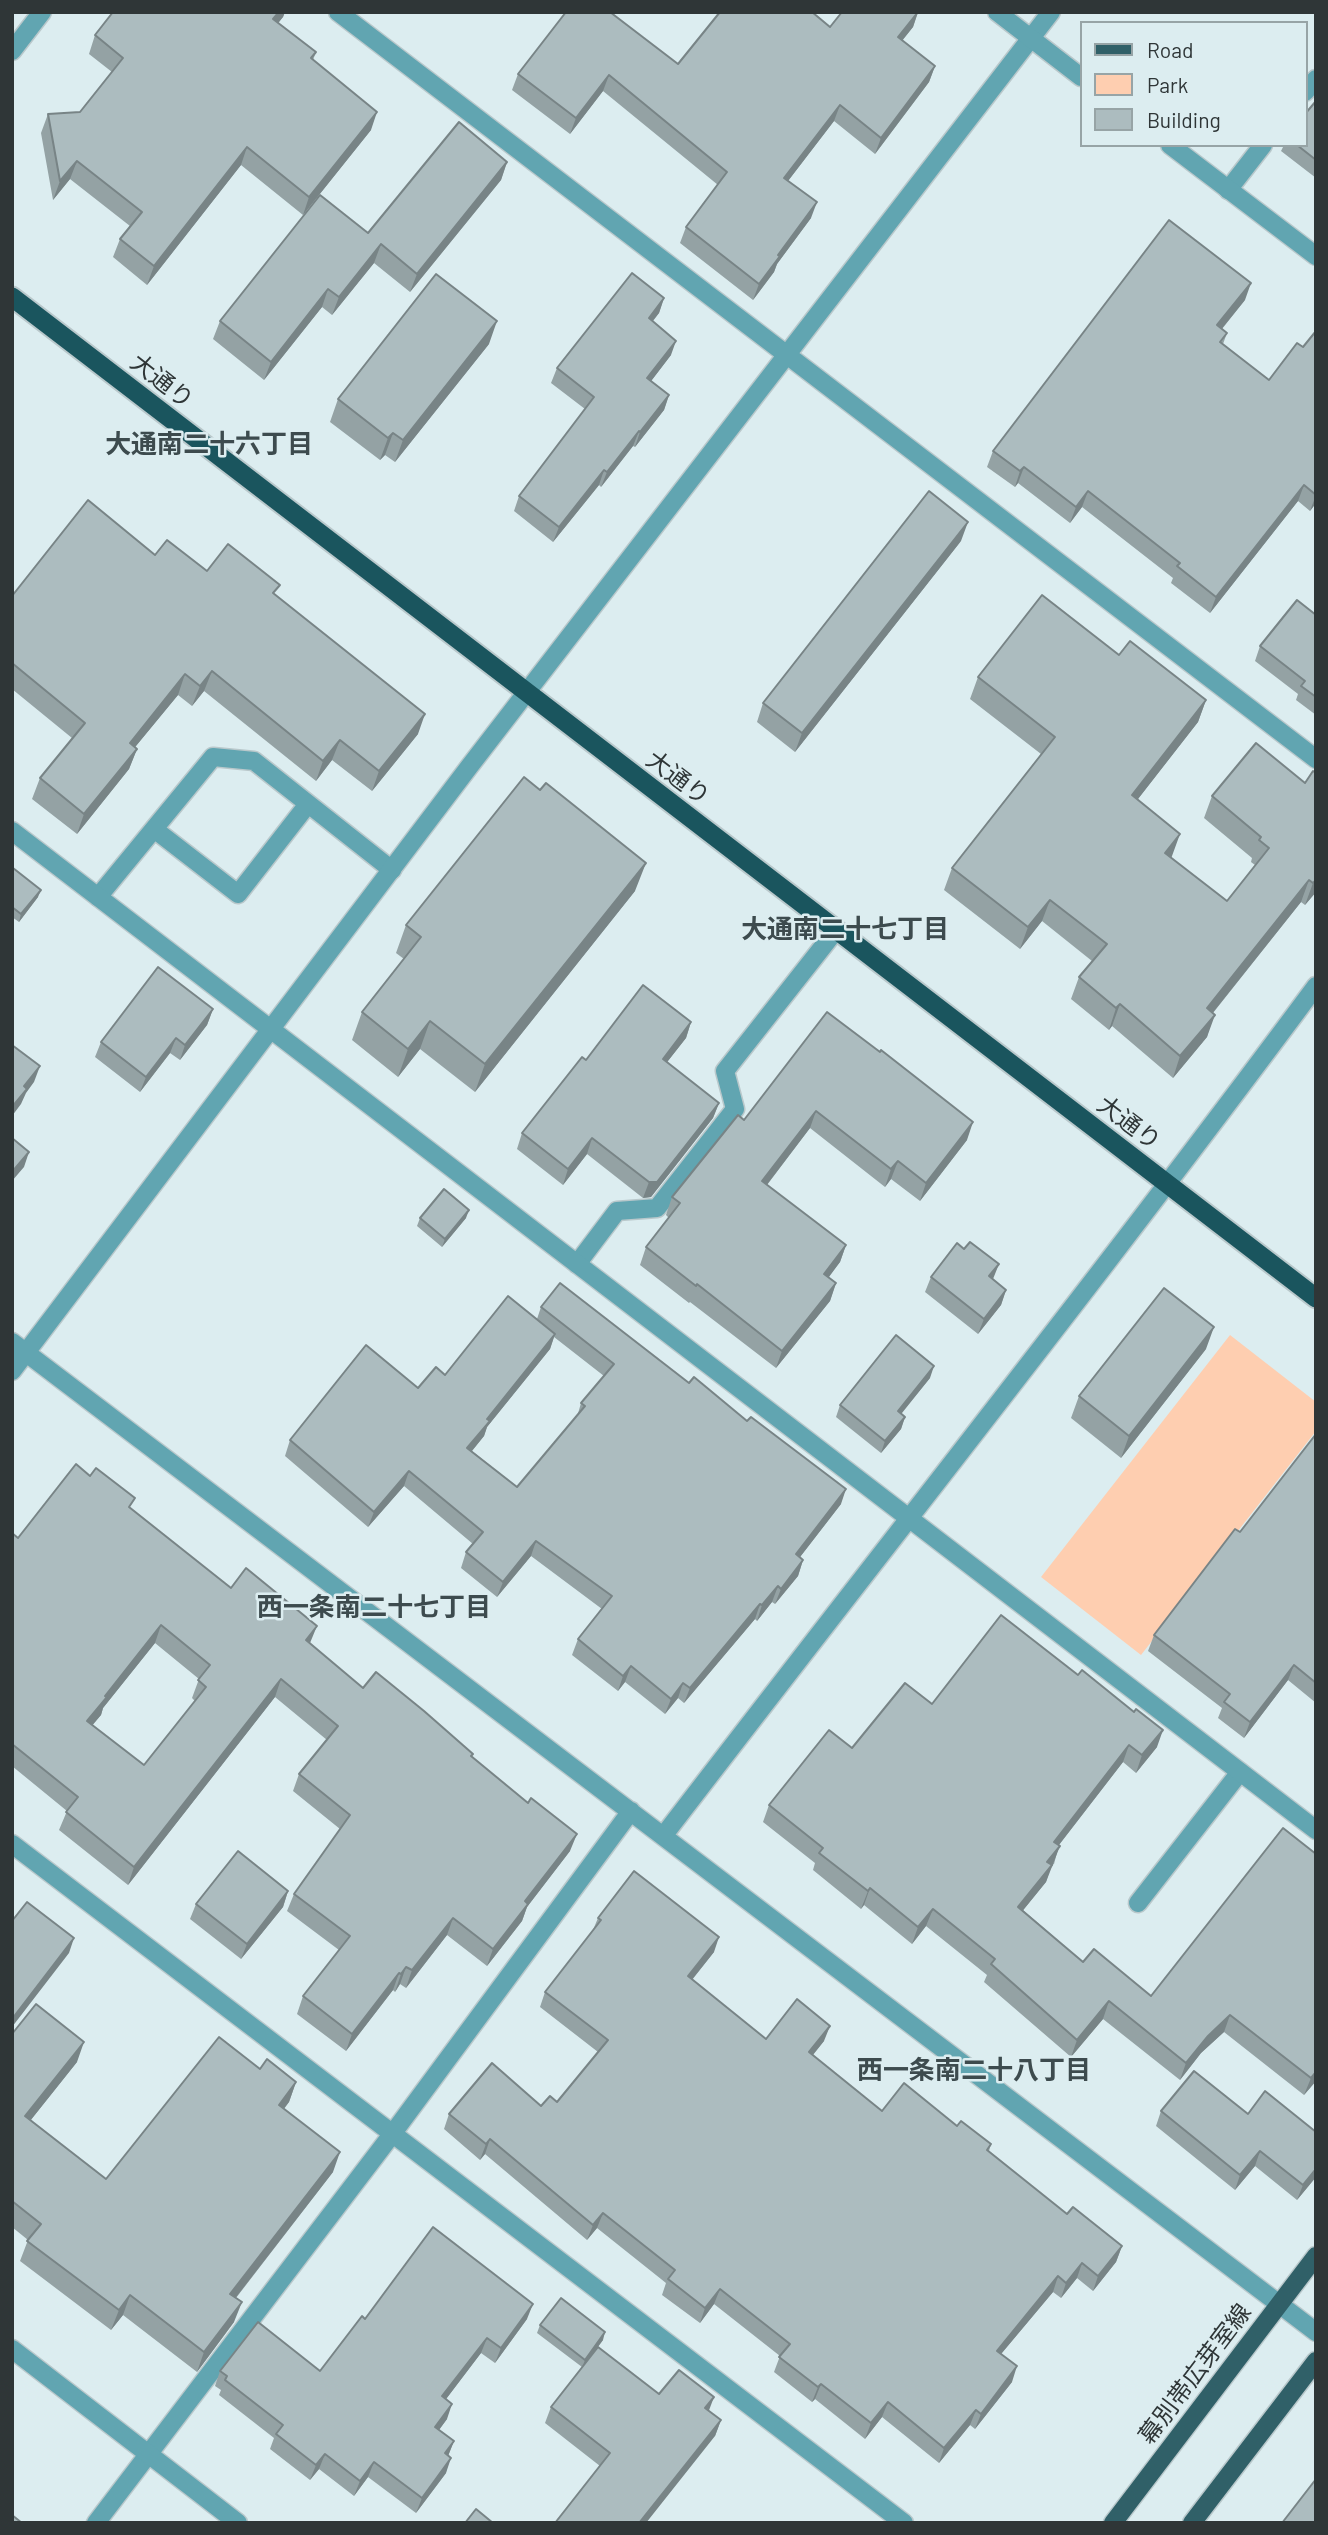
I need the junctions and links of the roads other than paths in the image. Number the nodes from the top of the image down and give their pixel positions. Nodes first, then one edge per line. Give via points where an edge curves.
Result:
1 (42, 12) edge
2 (338, 12) edge
3 (997, 12) edge
4 (1051, 12) edge
5 (1031, 38) junction
6 (12, 51) edge
7 (1080, 76) edge
8 (1173, 147) edge
9 (1261, 147) edge
10 (1228, 190) junction
11 (1316, 256) edge
12 (12, 297) edge
13 (787, 357) junction
14 (526, 692) junction
15 (1316, 759) edge
16 (308, 804) junction
17 (153, 829) junction
18 (12, 831) edge
19 (391, 870) junction
20 (98, 897) junction
21 (836, 930) junction
22 (1316, 986) edge
23 (270, 1029) junction
24 (1169, 1184) junction
25 (577, 1264) junction
26 (1316, 1298) edge
27 (19, 1347) edge
28 (12, 1371) edge
29 (907, 1518) junction
30 (1240, 1772) junction
31 (631, 1811) junction
32 (1316, 1830) edge
33 (664, 1835) junction
34 (12, 1844) edge
35 (1138, 1903) dead end
36 (393, 2133) junction
37 (1316, 2256) edge
38 (1279, 2304) junction
39 (1316, 2332) edge
40 (12, 2349) edge
41 (1316, 2361) edge
42 (149, 2454) junction
43 (96, 2523) edge
44 (238, 2523) edge
45 (904, 2523) edge
46 (1113, 2523) edge
47 (1192, 2523) edge

1 - 6 street
2 - 13 street
3 - 5 street
4 - 5 street
5 - 7 street
5 - 13 street
8 - 10 street
9 - 10 street
10 - 11 street
12 - 14 highway, 大通り
13 - 14 street
13 - 15 street
14 - 19 street
14 - 21 highway, 大通り
16 - 17 street via 254,761 213,757
16 - 17 street via 238,894
16 - 19 street
17 - 20 street
18 - 20 street
19 - 23 street
20 - 23 street
21 - 24 highway, 大通り
21 - 25 street via 725,1071 735,1109 657,1208 617,1211
22 - 24 street
23 - 25 street
23 - 27 street
24 - 26 highway, 大通り
24 - 29 street
25 - 29 street
27 - 28 street
27 - 31 street
29 - 30 street
29 - 33 street
30 - 32 street
30 - 35 street
31 - 33 street
31 - 36 street
33 - 38 street
34 - 36 street
36 - 42 street
36 - 45 street
37 - 38 main road, 幕別帯広芽室線
38 - 39 street
38 - 46 main road, 幕別帯広芽室線
40 - 42 street
41 - 47 main road
42 - 43 street
42 - 44 street

